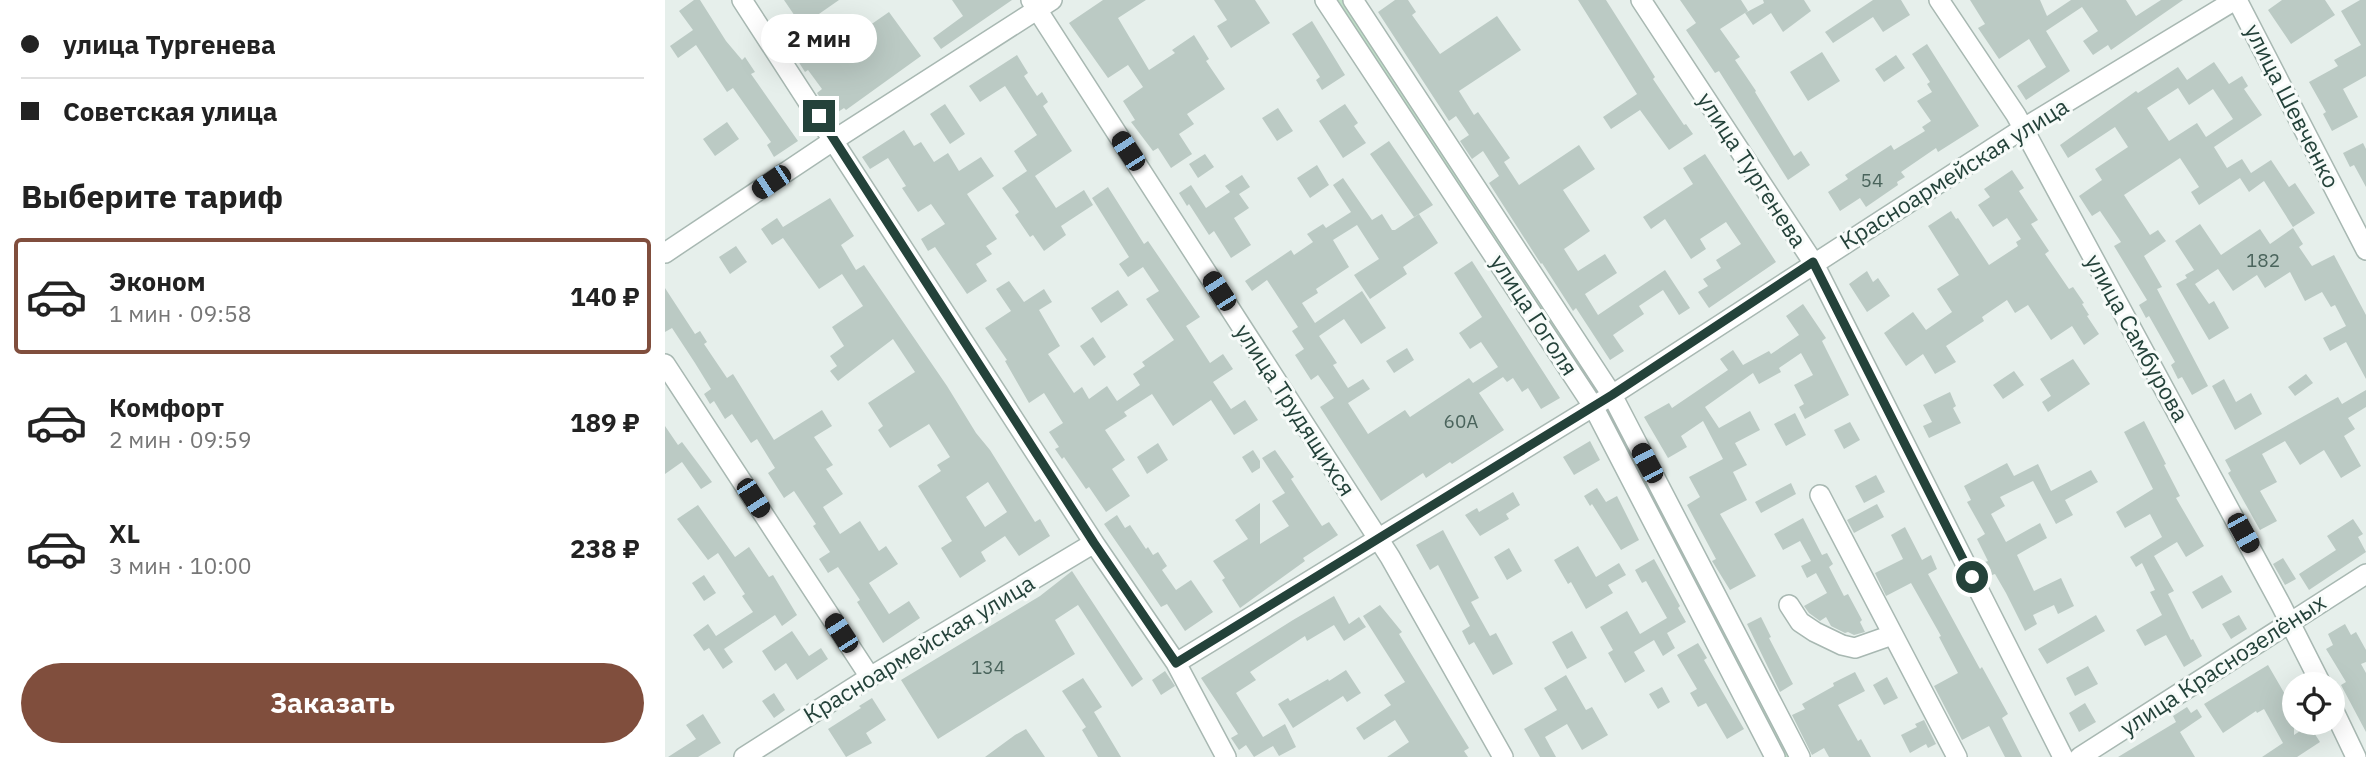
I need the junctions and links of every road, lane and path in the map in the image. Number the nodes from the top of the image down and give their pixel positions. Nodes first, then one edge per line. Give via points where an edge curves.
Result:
1 (742, 0) edge
2 (1325, 0) edge
3 (1353, 0) edge
4 (1641, 0) edge
5 (1939, 0) edge
6 (2236, 0) edge
7 (1040, 3) edge
8 (2024, 128) junction
9 (834, 140) junction
10 (2366, 250) edge
11 (665, 253) edge
12 (1813, 262) junction
13 (665, 364) edge
14 (1612, 395) junction
15 (1593, 405) junction
16 (1820, 495) dead end
17 (1378, 538) junction
18 (1094, 543) junction
19 (2366, 574) edge
20 (1789, 605) dead end
21 (2291, 622) junction
22 (1892, 635) junction
23 (1176, 663) junction
24 (2315, 672) edge
25 (870, 677) junction
26 (2345, 734) edge
27 (744, 757) edge
28 (1226, 757) edge
29 (1503, 757) edge
30 (1775, 757) edge
31 (1800, 757) edge
32 (1957, 757) edge
33 (2063, 757) edge
34 (2080, 757) edge
35 (2356, 757) edge

1 - 9 street
2 - 15 street, улица Гоголя
3 - 14 street, улица Гоголя
4 - 12 street, улица Тургенева
5 - 8 street, улица Самбурова
6 - 8 street, Красноармейская улица
6 - 10 street, улица Шевченко
7 - 9 street
7 - 17 street, улица Трудящихся
8 - 12 street, Красноармейская улица
8 - 21 street, улица Самбурова
9 - 11 street
9 - 18 street
12 - 14 street, Красноармейская улица
12 - 33 street, улица Тургенева
13 - 25 street
14 - 15 street, Красноармейская улица
14 - 31 street, улица Гоголя
15 - 17 street, Красноармейская улица
15 - 30 street, улица Гоголя
16 - 22 street
17 - 23 street, Красноармейская улица
17 - 29 street, улица Трудящихся
18 - 23 street
18 - 25 street, Красноармейская улица
19 - 21 street, улица Краснозелёных
20 - 22 street via 1800,622 1842,645 1855,648
21 - 24 street, улица Самбурова
21 - 34 street, улица Краснозелёных
22 - 32 street
23 - 28 street
25 - 27 street, Красноармейская улица
26 - 35 street

